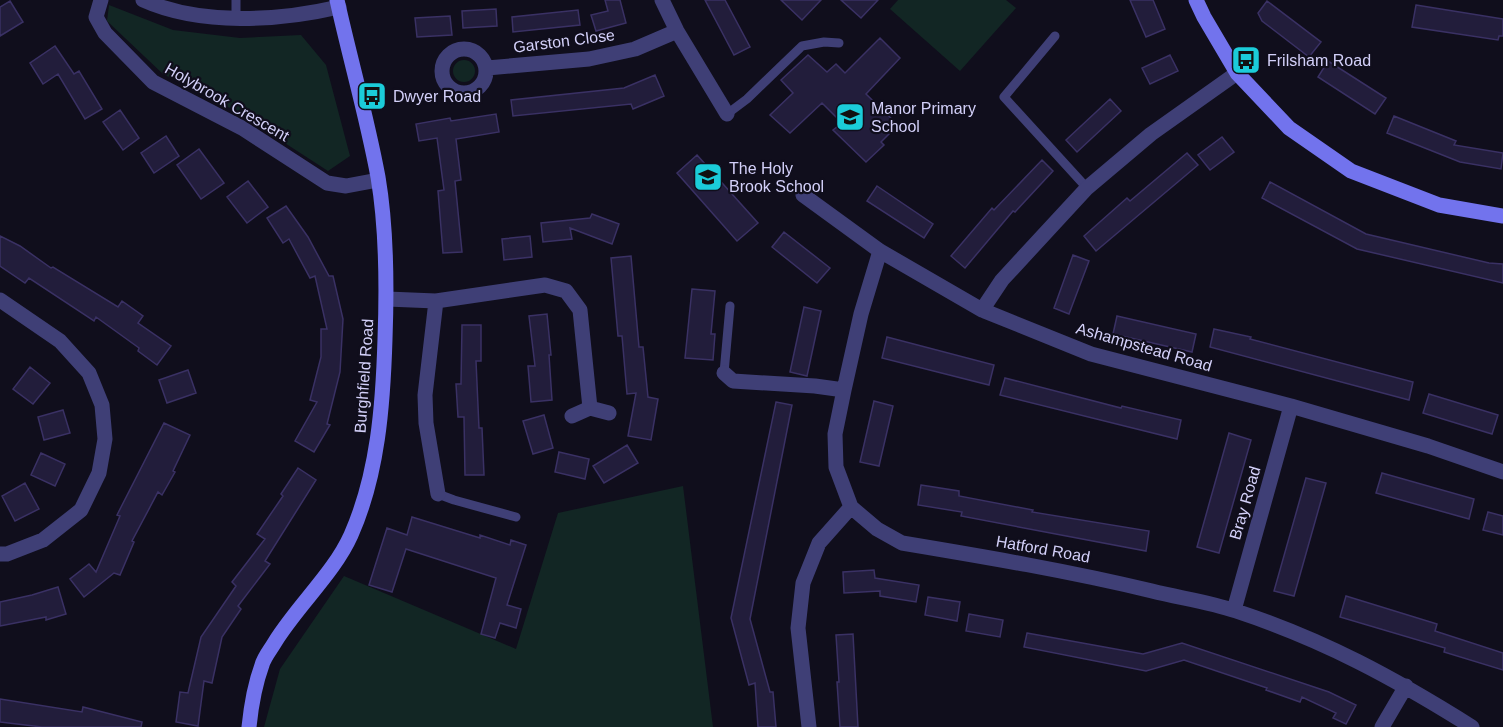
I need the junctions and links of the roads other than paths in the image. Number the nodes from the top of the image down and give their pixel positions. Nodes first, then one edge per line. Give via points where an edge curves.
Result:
1 (101, 0) edge
2 (144, 0) edge
3 (236, 0) edge
4 (662, 0) edge
5 (1196, 0) edge
6 (338, 3) edge
7 (236, 17) junction
8 (677, 31) junction
9 (1055, 36) dead end
10 (839, 44) dead end
11 (487, 68) dead end
12 (1237, 73) junction
13 (727, 114) joint
14 (378, 180) junction
15 (1088, 188) junction
16 (803, 195) dead end
17 (1503, 216) edge
18 (879, 252) junction
19 (387, 299) junction
20 (0, 300) edge
21 (436, 301) junction
22 (730, 306) dead end
23 (982, 310) junction
24 (724, 373) joint
25 (844, 390) junction
26 (1291, 406) junction
27 (590, 408) junction
28 (609, 413) dead end
29 (572, 416) dead end
30 (1503, 472) edge
31 (438, 494) joint
32 (851, 507) junction
33 (516, 517) dead end
34 (0, 554) edge
35 (1234, 610) junction
36 (1406, 686) junction
37 (249, 727) edge
38 (809, 727) edge
39 (1382, 727) edge
40 (1472, 727) edge

1 - 14 street, Holybrook Crescent via 96,16 105,33 153,82 242,128 327,183 346,186
2 - 7 street via 180,12
3 - 7 lane
4 - 8 street
5 - 12 street
6 - 7 street via 311,13
6 - 14 street, Burghfield Road
8 - 11 street, Garston Close via 635,49 590,60
8 - 13 street
9 - 15 lane via 1004,98
10 - 13 lane via 802,46
12 - 15 street via 1151,134
12 - 17 street via 1289,128 1351,171 1439,205
14 - 19 street, Burghfield Road
15 - 23 street via 1002,280
16 - 18 street, Ashampstead Road
18 - 23 street, Ashampstead Road
18 - 25 street, Hatford Road
19 - 21 street
19 - 37 street, Burghfield Road via 377,441 365,495 340,555 287,623 262,663
20 - 34 street via 60,340 89,372 102,405 105,439 99,473 81,510 43,540
21 - 27 street via 545,285 566,291 580,310
21 - 31 street via 425,396
22 - 24 lane
23 - 26 street, Ashampstead Road via 1091,354
24 - 25 street via 733,381
25 - 32 street, Hatford Road via 836,434 836,467
26 - 30 street, Ashampstead Road
26 - 35 street, Bray Road
27 - 28 street
27 - 29 street
31 - 33 lane
32 - 35 street, Hatford Road via 902,543 1099,578
32 - 38 street via 819,543 803,583 798,628
35 - 36 street, Hatford Road via 1298,633
36 - 39 street
36 - 40 street, Hatford Road

